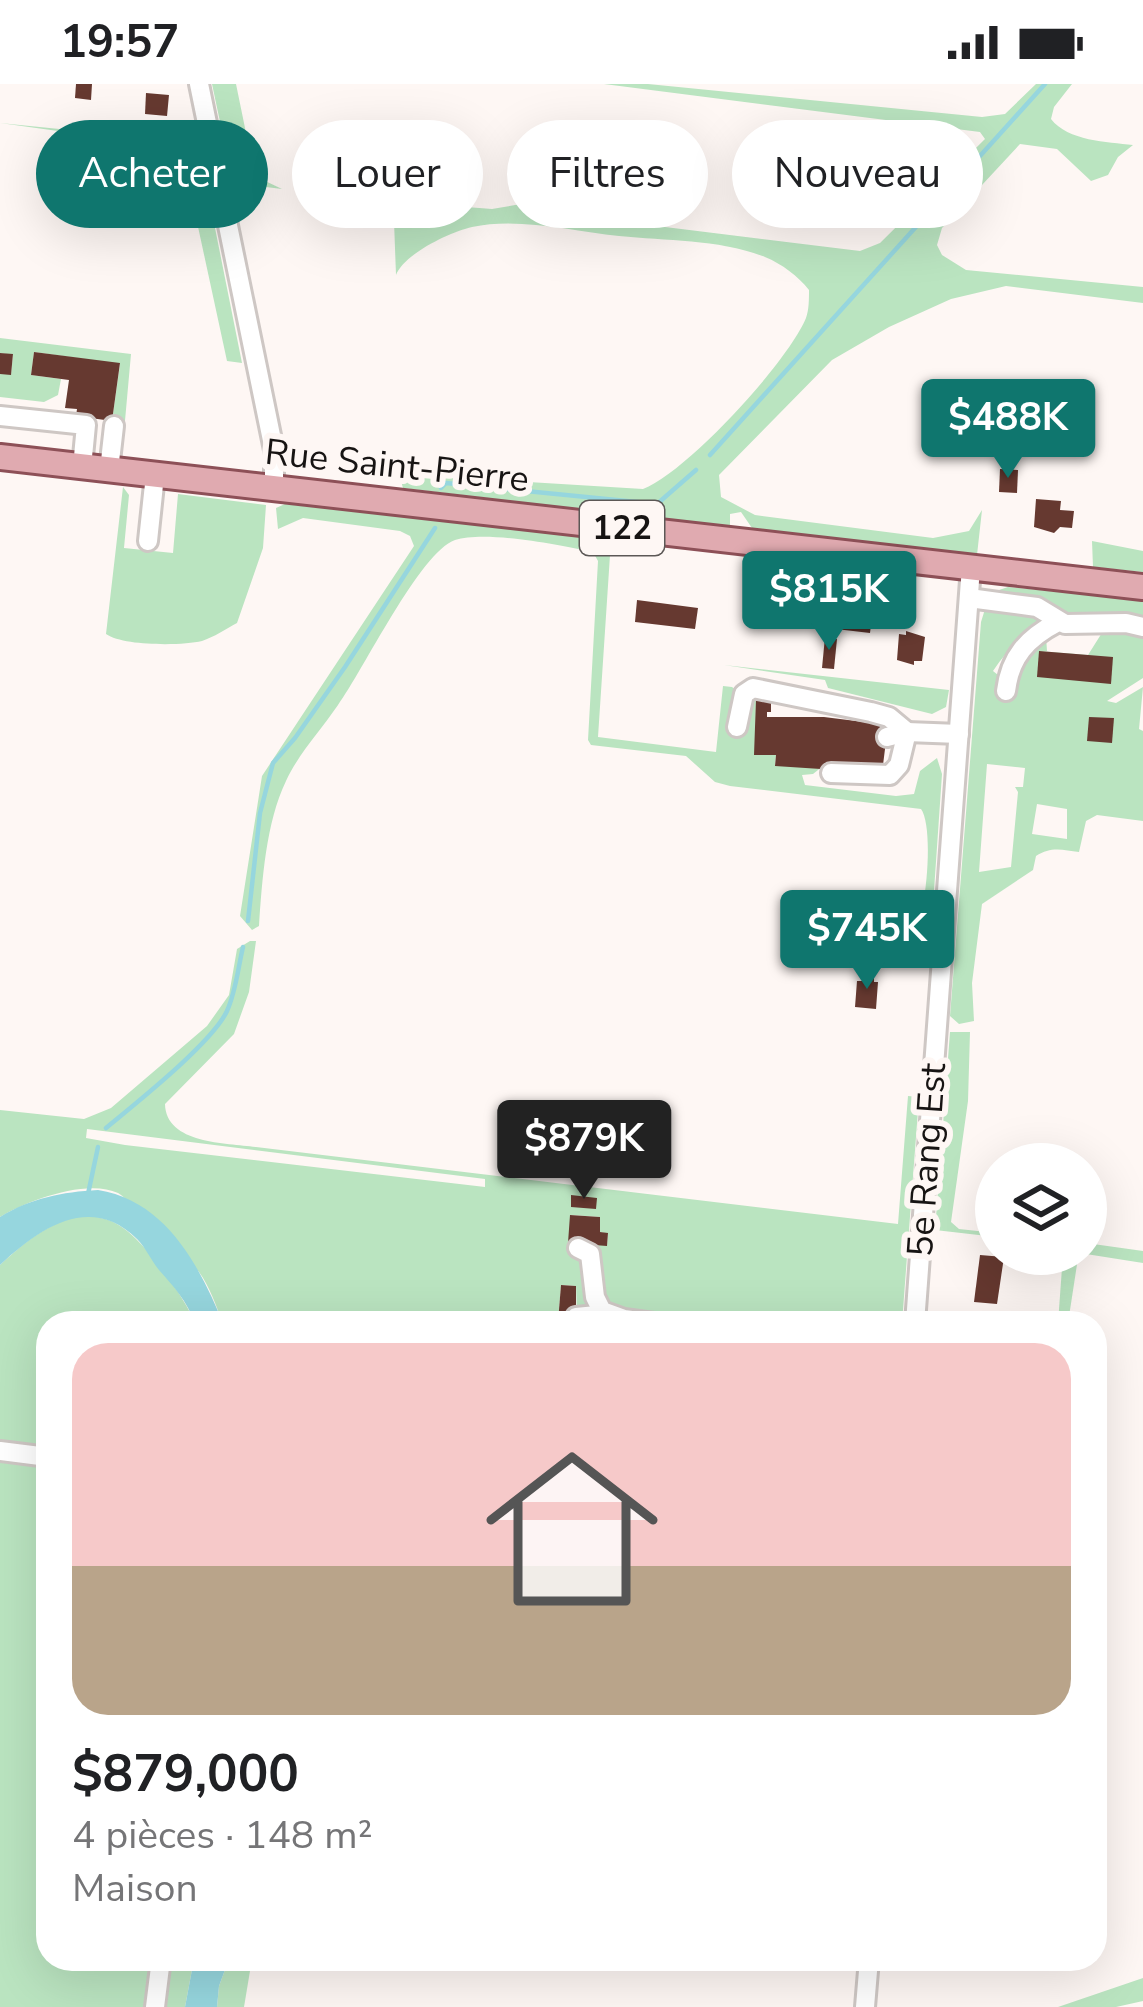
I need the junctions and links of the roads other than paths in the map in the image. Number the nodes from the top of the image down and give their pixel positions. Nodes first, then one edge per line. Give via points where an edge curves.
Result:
1 (199, 84) edge
2 (0, 416) edge
3 (114, 426) dead end
4 (0, 457) edge
5 (82, 467) junction
6 (110, 470) junction
7 (155, 475) junction
8 (274, 489) junction
9 (148, 541) dead end
10 (970, 567) junction
11 (1143, 587) edge
12 (969, 598) junction
13 (1058, 622) junction
14 (1143, 627) edge
15 (1006, 692) dead end
16 (737, 728) dead end
17 (897, 734) junction
18 (959, 734) junction
19 (831, 773) dead end
20 (578, 1248) dead end
21 (604, 1311) edge
22 (916, 1311) edge
23 (0, 1451) edge
24 (36, 1455) edge
25 (160, 1971) edge
26 (867, 1971) edge
27 (155, 2007) edge
28 (865, 2007) edge

1 - 8 street via 274,450
2 - 5 street via 86,425
3 - 6 street
4 - 5 main road, Rue Saint-Pierre / 122
5 - 6 main road, Rue Saint-Pierre / 122
6 - 7 main road, Rue Saint-Pierre / 122
7 - 8 main road, Rue Saint-Pierre / 122
7 - 9 street
8 - 10 main road, Rue Saint-Pierre / 122 via 738,529
10 - 11 main road, Rue Saint-Pierre / 122
10 - 12 street, 5e Rang Est
12 - 13 street via 1037,607
12 - 18 street, 5e Rang Est
13 - 14 street via 1091,631
13 - 15 street via 1014,659
16 - 17 street via 744,694 753,688 889,717
17 - 18 street
17 - 19 street via 899,765 890,775
18 - 22 street, 5e Rang Est
20 - 21 street via 590,1254
23 - 24 street
25 - 27 street
26 - 28 street

